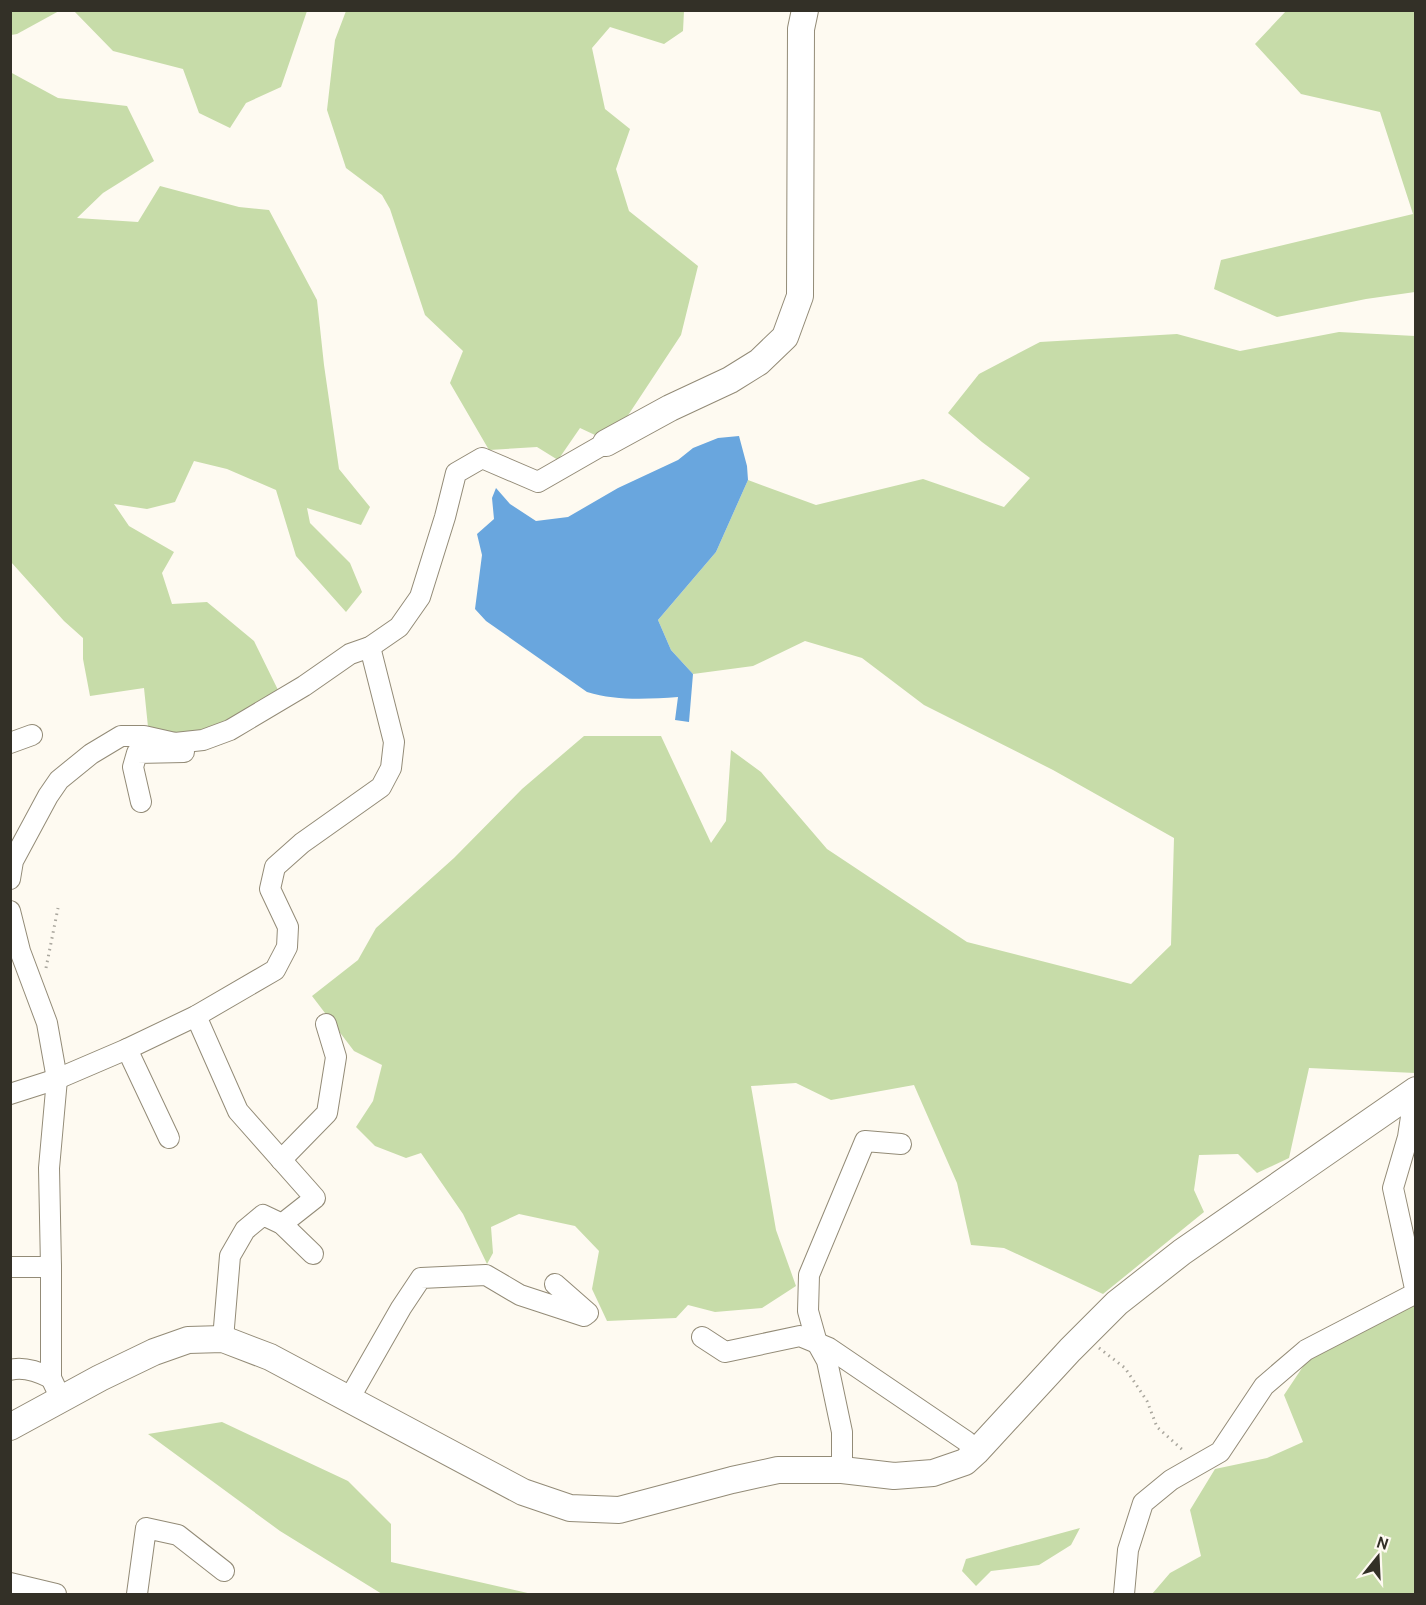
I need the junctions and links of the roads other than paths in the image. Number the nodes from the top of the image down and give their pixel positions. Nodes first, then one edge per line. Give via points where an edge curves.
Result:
1 (805, 10) edge
2 (606, 443) joint
3 (370, 647) junction
4 (230, 730) junction
5 (32, 735) dead end
6 (10, 743) edge
7 (141, 802) dead end
8 (10, 879) edge
9 (10, 911) edge
10 (196, 1016) junction
11 (326, 1024) dead end
12 (127, 1049) junction
13 (57, 1079) junction
14 (1411, 1093) edge
15 (10, 1094) edge
16 (169, 1138) dead end
17 (901, 1144) dead end
18 (281, 1160) junction
19 (282, 1224) junction
20 (313, 1254) dead end
21 (10, 1267) edge
22 (51, 1267) junction
23 (555, 1284) dead end
24 (1416, 1293) edge
25 (702, 1337) dead end
26 (224, 1339) junction
27 (816, 1343) junction
28 (10, 1370) edge
29 (56, 1389) junction
30 (349, 1399) junction
31 (10, 1427) edge
32 (976, 1452) junction
33 (842, 1470) junction
34 (224, 1570) dead end
35 (10, 1583) edge
36 (56, 1594) edge
37 (137, 1594) edge
38 (1124, 1594) edge

1 - 2 street via 801,29 800,296 785,337 759,362 730,380
2 - 3 street via 538,482 482,458 456,473 420,597 399,627
3 - 4 street via 350,654
3 - 10 street via 394,742 391,768 381,787 275,867 270,889 288,927 287,947 275,970
4 - 7 street via 203,752 136,753 132,766
4 - 8 street via 203,740 175,742 121,736 90,754 59,780 48,796 13,861
5 - 6 street
9 - 13 street via 20,951 47,1023
10 - 12 street
10 - 18 street via 238,1111
11 - 18 street via 336,1057 327,1113
12 - 13 street
12 - 16 street
13 - 15 street
13 - 22 street via 49,1168
14 - 24 street via 1408,1137 1393,1188
14 - 32 street via 1182,1252 1117,1303
17 - 27 street via 865,1141 809,1275 808,1311
18 - 19 street via 315,1197
19 - 20 street
19 - 26 street via 263,1215 245,1230 230,1256
21 - 22 street
22 - 29 street
23 - 30 street via 588,1313 584,1316 520,1295 486,1275 421,1278
24 - 38 street via 1306,1350 1264,1386 1220,1452 1171,1480 1143,1503 1128,1550
25 - 27 street via 725,1352 800,1336
26 - 29 street via 188,1340
26 - 30 street via 270,1357
27 - 32 street via 966,1441
27 - 33 street via 827,1361 842,1432
28 - 29 street via 37,1371
29 - 31 street
30 - 33 street via 523,1492 570,1509 619,1510 778,1470
32 - 33 street via 965,1462 933,1473 894,1476
34 - 37 street via 178,1534 146,1528
35 - 36 street

